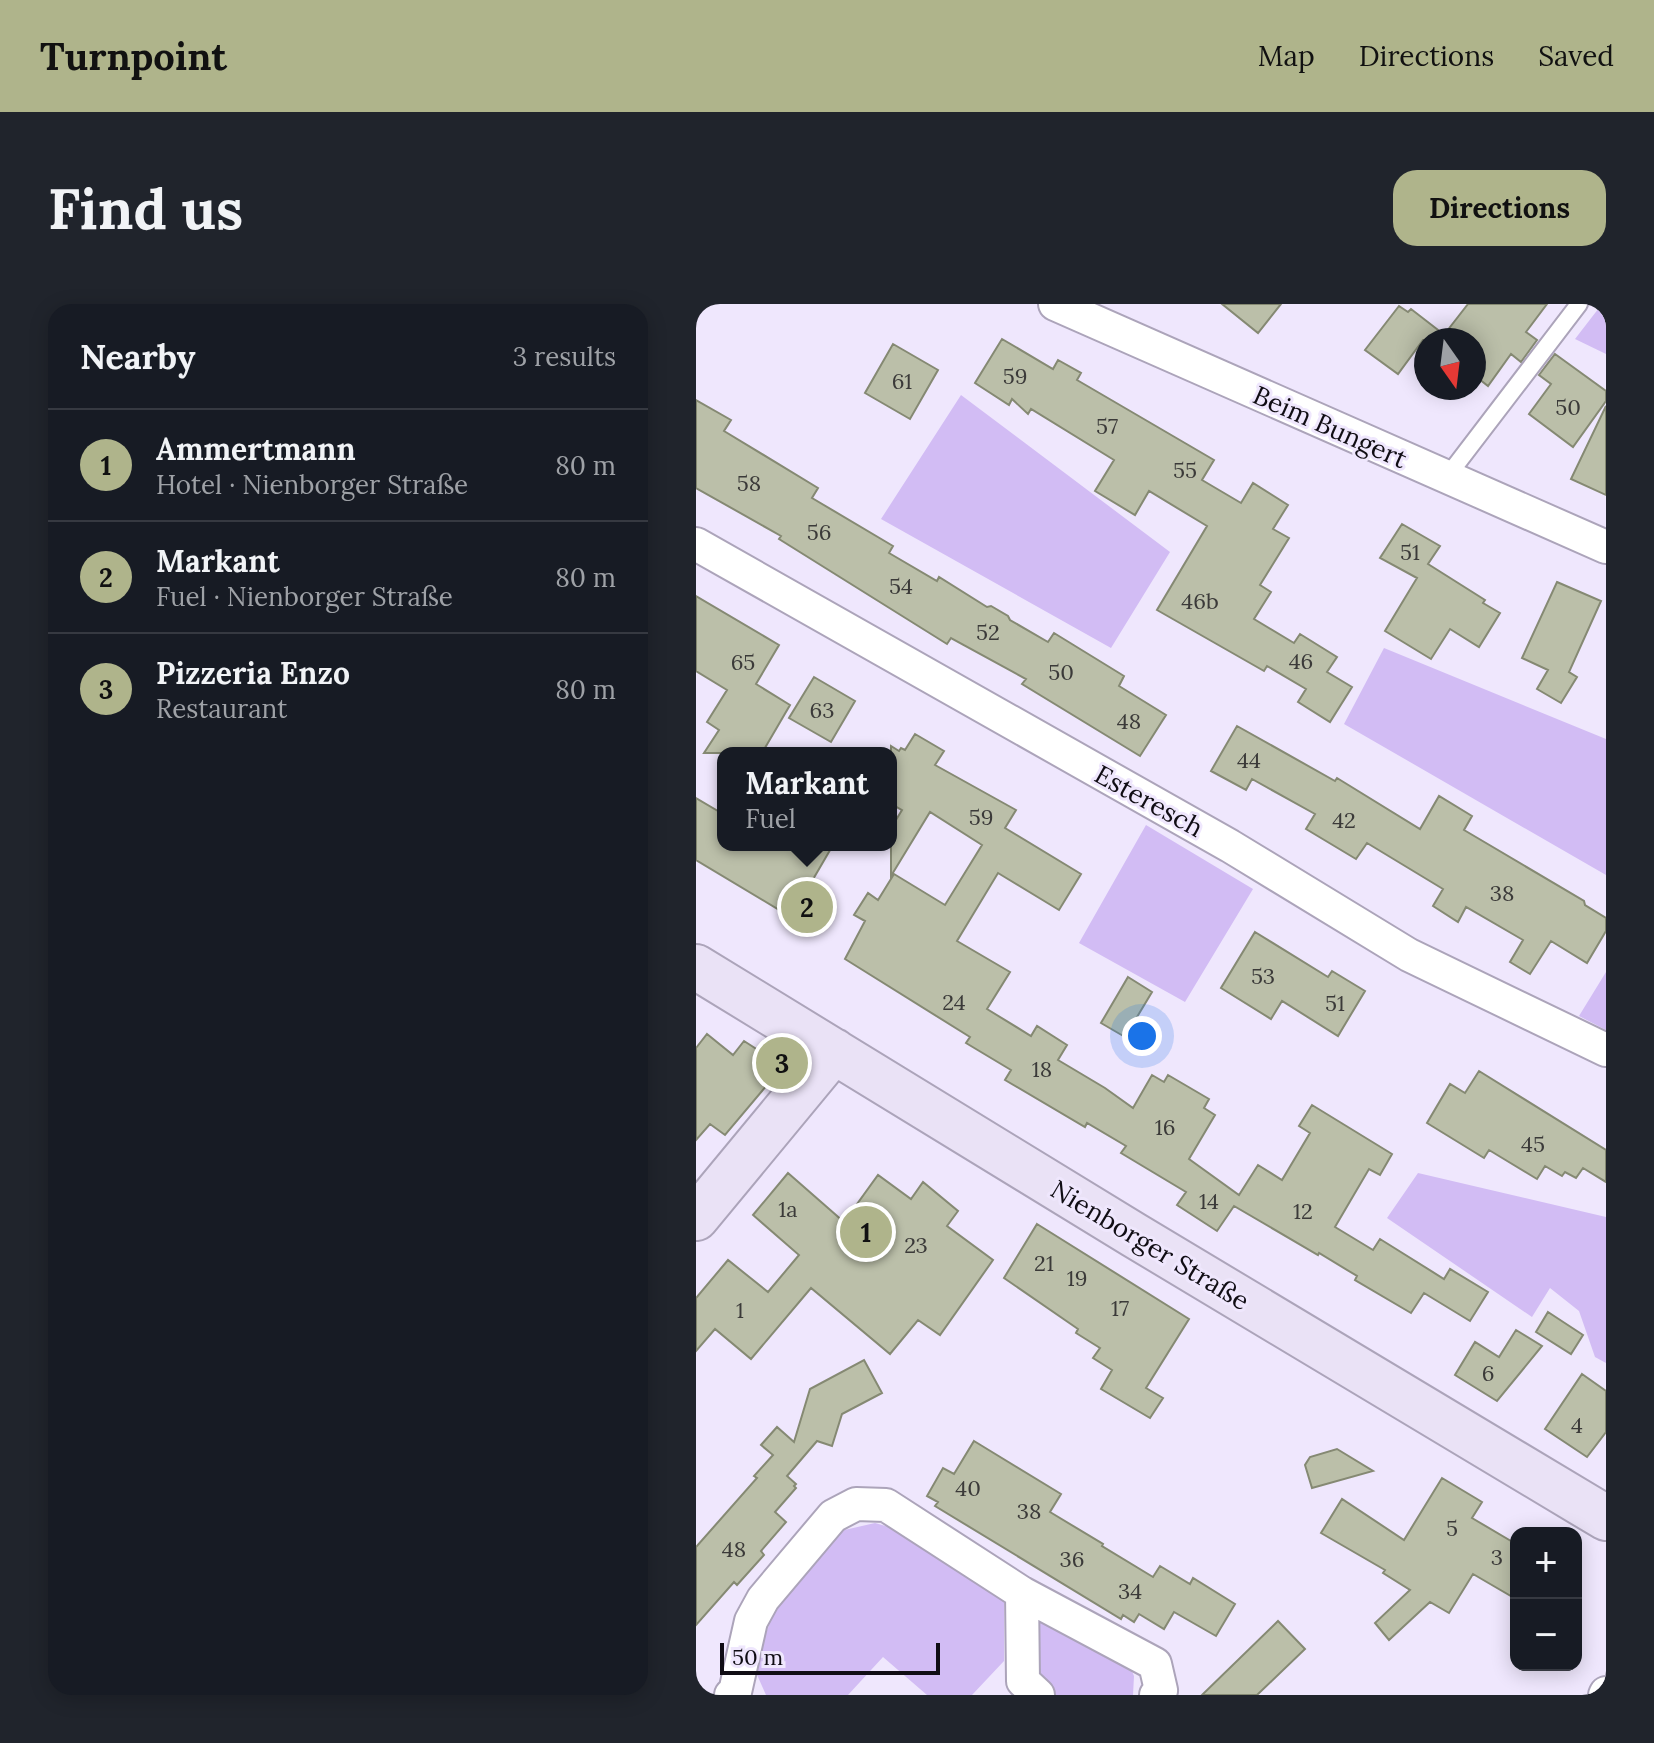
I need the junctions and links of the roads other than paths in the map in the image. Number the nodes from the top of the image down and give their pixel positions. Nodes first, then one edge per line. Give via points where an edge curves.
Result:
1 (1055, 304) edge
2 (1579, 304) edge
3 (1446, 478) junction
4 (696, 544) edge
5 (1606, 547) edge
6 (696, 967) edge
7 (1606, 1050) edge
8 (834, 1051) junction
9 (696, 1218) edge
10 (1606, 1518) edge
11 (1022, 1593) junction
12 (735, 1694) edge
13 (1038, 1695) edge
14 (1156, 1695) edge

1 - 3 street, Beim Bungert
2 - 3 lane
3 - 5 street, Beim Bungert
4 - 7 street, Esteresch via 1230,846 1409,955
6 - 8 main road, Nienborger Straße
8 - 9 main road
8 - 10 main road, Nienborger Straße
11 - 12 street via 886,1505 856,1504 833,1516 763,1599 751,1621
11 - 13 street via 1023,1681
11 - 14 street via 1155,1664 1161,1690

